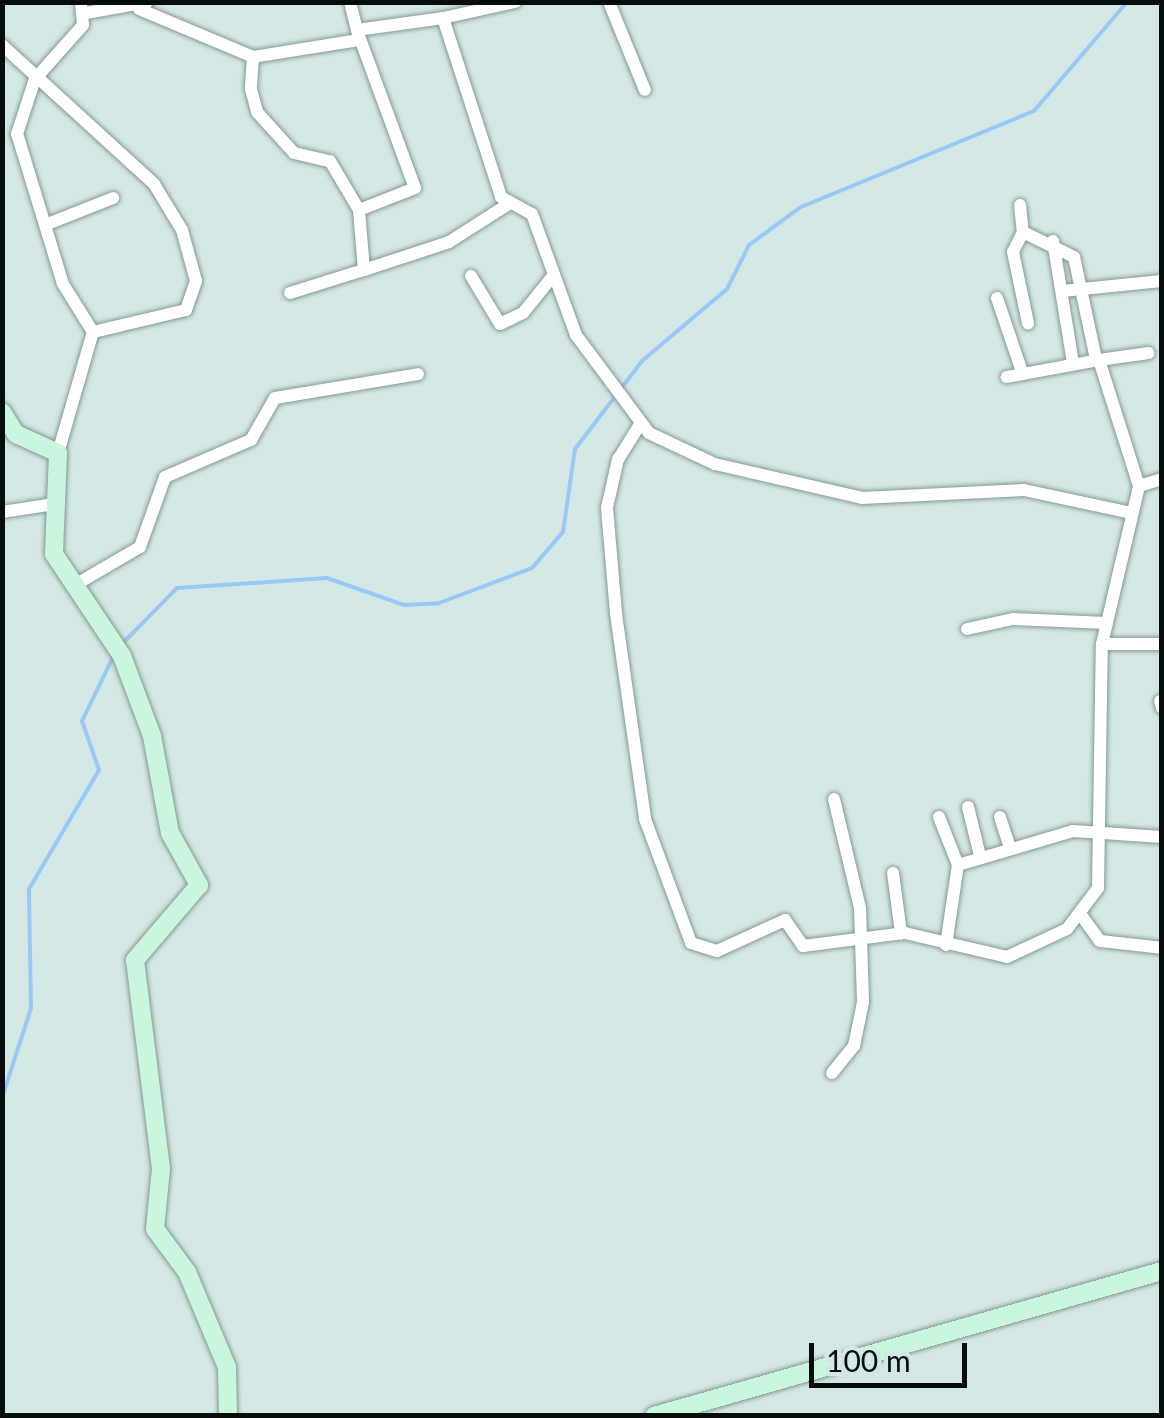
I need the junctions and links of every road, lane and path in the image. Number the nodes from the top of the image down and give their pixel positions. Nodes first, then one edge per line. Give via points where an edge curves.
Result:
1 (350, 2) edge
2 (515, 2) edge
3 (609, 2) edge
4 (143, 6) edge
5 (84, 8) edge
6 (443, 18) junction
7 (358, 35) junction
8 (2, 46) edge
9 (253, 57) junction
10 (34, 80) junction
11 (645, 90) dead end
12 (113, 198) dead end
13 (507, 205) junction
14 (1020, 205) dead end
15 (359, 210) junction
16 (50, 223) junction
17 (1022, 232) junction
18 (1053, 241) junction
19 (364, 270) junction
20 (470, 276) dead end
21 (552, 277) junction
22 (1162, 281) edge
23 (1086, 290) junction
24 (1062, 292) junction
25 (290, 293) dead end
26 (997, 298) dead end
27 (1028, 323) dead end
28 (93, 332) junction
29 (1149, 353) dead end
30 (1097, 359) junction
31 (1072, 363) junction
32 (418, 374) dead end
33 (2, 412) edge
34 (639, 426) junction
35 (11, 439) edge
36 (58, 453) junction
37 (1162, 479) edge
38 (1140, 486) junction
39 (54, 504) junction
40 (2, 512) edge
41 (1132, 512) junction
42 (74, 585) junction
43 (1107, 623) junction
44 (967, 628) dead end
45 (1102, 644) junction
46 (1162, 644) edge
47 (834, 799) dead end
48 (968, 808) dead end
49 (939, 817) dead end
50 (1000, 817) dead end
51 (1098, 831) junction
52 (1162, 836) edge
53 (1010, 848) junction
54 (980, 856) junction
55 (958, 865) junction
56 (892, 872) dead end
57 (1081, 915) junction
58 (863, 934) junction
59 (901, 934) junction
60 (946, 945) junction
61 (1162, 948) edge
62 (832, 1073) dead end
63 (1162, 1271) edge
64 (228, 1416) edge
65 (654, 1416) edge

1 - 7 street
2 - 6 street
3 - 11 street
4 - 5 street
4 - 9 street
5 - 10 street
6 - 7 street
6 - 13 street
7 - 9 street
7 - 15 street via 415,188
8 - 10 street
9 - 15 street via 257,112 294,153 330,162
10 - 16 street via 17,134
10 - 28 street via 164,196 196,282 178,315
12 - 16 street
13 - 19 street via 448,242
13 - 21 street via 532,214
14 - 17 street
15 - 19 street
16 - 28 street via 66,290
17 - 18 street
17 - 27 street via 1013,252
18 - 23 street via 1074,257
18 - 24 street
19 - 25 street
20 - 21 street via 500,324 523,313
21 - 34 street via 613,393
22 - 23 street
23 - 24 street
23 - 30 street
24 - 31 street
26 - 31 street via 1015,375
28 - 36 street
29 - 30 street
30 - 31 street
30 - 38 street
32 - 42 street via 275,398 252,440 165,477 128,559
33 - 35 street
34 - 41 street via 715,464 862,498 1024,490
34 - 58 street via 614,473 608,536 638,781 677,916 701,952 785,920 803,946
35 - 36 street
36 - 39 street
37 - 38 street
38 - 41 street
39 - 40 street
39 - 42 street via 52,545
41 - 43 street
42 - 64 street via 118,647 152,736 170,833 200,889 136,954 161,1169 153,1222 188,1272 227,1366
43 - 44 street via 1013,619
43 - 45 street
45 - 46 street
45 - 51 street
47 - 58 street
48 - 54 street
49 - 55 street
50 - 53 street
51 - 52 street
51 - 53 street
51 - 57 street via 1098,888
53 - 54 street
54 - 55 street
55 - 60 street
56 - 59 street
57 - 60 street via 1006,957
57 - 61 street via 1100,941
58 - 59 street
58 - 62 street via 859,1034
59 - 60 street
63 - 65 street

